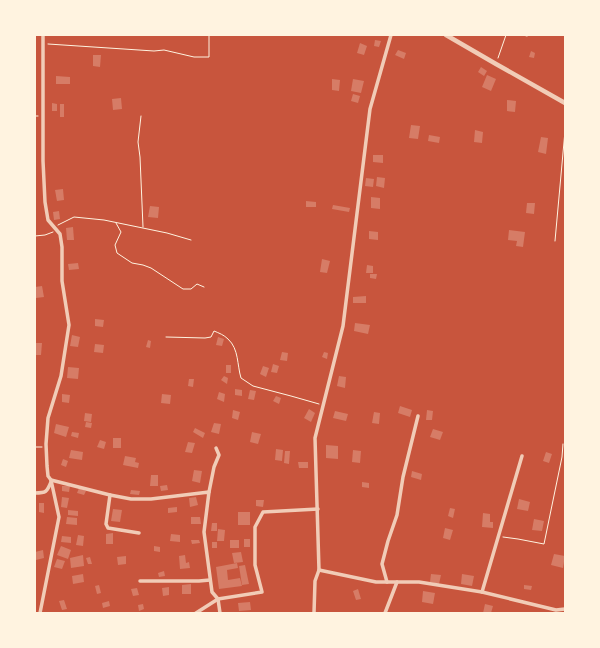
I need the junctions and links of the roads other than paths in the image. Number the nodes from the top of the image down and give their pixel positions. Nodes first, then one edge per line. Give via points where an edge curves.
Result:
1 (43, 35) edge
2 (391, 35) edge
3 (446, 35) edge
4 (565, 102) edge
5 (418, 416) dead end
6 (216, 448) dead end
7 (522, 456) dead end
8 (51, 480) junction
9 (209, 492) junction
10 (35, 494) edge
11 (110, 494) junction
12 (318, 509) junction
13 (139, 534) dead end
14 (319, 570) junction
15 (210, 580) junction
16 (140, 581) dead end
17 (387, 582) junction
18 (397, 582) junction
19 (482, 592) junction
20 (218, 599) junction
21 (565, 609) edge
22 (40, 613) edge
23 (196, 613) edge
24 (220, 613) edge
25 (314, 613) edge
26 (386, 613) edge

1 - 8 street via 45,202 48,220 60,234 62,281 69,325 61,376 48,418 46,446 48,476
2 - 12 street via 370,109 343,326 315,438
3 - 4 street
5 - 17 street via 403,477 397,515 382,564
6 - 9 street via 219,455
7 - 19 street
8 - 10 street via 48,490
8 - 11 street
8 - 22 street via 59,517
9 - 11 street via 151,499 131,499
9 - 15 street via 204,532
11 - 13 street via 106,526
12 - 14 street
12 - 20 street via 263,512 255,527 255,565 262,592
14 - 17 street
14 - 25 street via 315,581
15 - 16 street
15 - 20 street via 212,592
17 - 18 street
18 - 19 street via 419,582
18 - 26 street
19 - 21 street via 556,610
20 - 23 street
20 - 24 street

